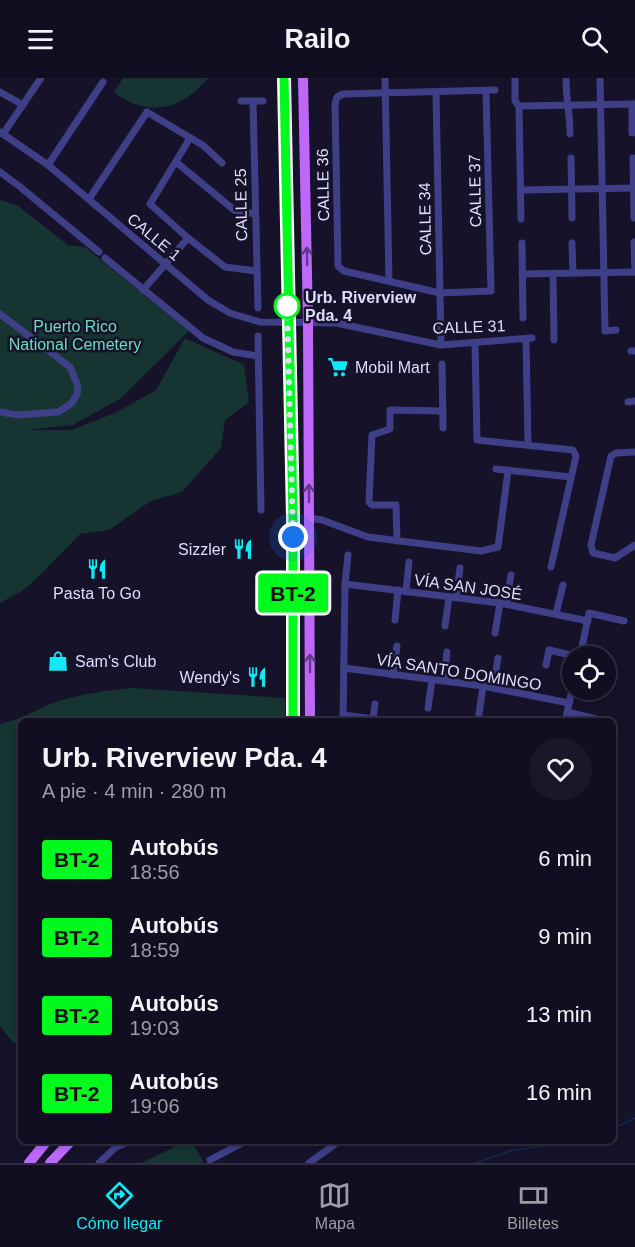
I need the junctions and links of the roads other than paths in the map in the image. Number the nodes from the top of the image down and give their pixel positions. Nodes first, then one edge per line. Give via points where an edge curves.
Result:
1 (41, 78) edge
2 (284, 78) edge
3 (303, 78) edge
4 (385, 78) edge
5 (515, 78) edge
6 (566, 78) edge
7 (600, 78) edge
8 (104, 82) dead end
9 (495, 90) dead end
10 (486, 91) junction
11 (0, 92) edge
12 (436, 92) junction
13 (386, 93) junction
14 (241, 101) dead end
15 (253, 101) junction
16 (263, 101) dead end
17 (633, 104) edge
18 (23, 105) junction
19 (601, 105) junction
20 (519, 106) junction
21 (570, 106) junction
22 (632, 133) dead end
23 (1, 134) edge
24 (570, 134) dead end
25 (190, 138) junction
26 (571, 158) dead end
27 (633, 158) dead end
28 (176, 162) junction
29 (222, 163) dead end
30 (48, 165) junction
31 (0, 172) edge
32 (602, 188) junction
33 (634, 188) edge
34 (571, 189) junction
35 (521, 190) junction
36 (89, 199) junction
37 (255, 214) junction
38 (572, 218) dead end
39 (634, 218) edge
40 (521, 219) dead end
41 (76, 233) junction
42 (188, 238) junction
43 (70, 239) dead end
44 (634, 242) edge
45 (522, 243) dead end
46 (572, 243) dead end
47 (99, 252) dead end
48 (105, 258) dead end
49 (166, 264) junction
50 (256, 271) junction
51 (604, 272) junction
52 (635, 272) edge
53 (553, 273) junction
54 (573, 273) junction
55 (522, 274) junction
56 (389, 281) junction
57 (143, 290) junction
58 (491, 291) joint
59 (440, 293) junction
60 (258, 308) dead end
61 (0, 314) edge
62 (523, 318) dead end
63 (287, 323) junction
64 (308, 323) junction
65 (616, 330) dead end
66 (258, 336) dead end
67 (554, 340) dead end
68 (475, 343) junction
69 (441, 345) junction
70 (258, 356) junction
71 (442, 364) dead end
72 (443, 411) junction
73 (0, 412) edge
74 (443, 428) dead end
75 (528, 444) junction
76 (635, 452) edge
77 (496, 470) dead end
78 (508, 471) junction
79 (571, 477) junction
80 (261, 510) dead end
81 (309, 518) junction
82 (397, 541) junction
83 (635, 545) edge
84 (348, 555) dead end
85 (410, 562) dead end
86 (551, 567) dead end
87 (460, 568) dead end
88 (511, 575) dead end
89 (345, 584) junction
90 (563, 585) dead end
91 (402, 591) junction
92 (452, 597) junction
93 (503, 604) junction
94 (556, 614) junction
95 (395, 620) dead end
96 (588, 621) junction
97 (624, 621) dead end
98 (445, 626) dead end
99 (495, 633) dead end
100 (397, 646) dead end
101 (582, 646) edge
102 (447, 652) dead end
103 (562, 653) edge
104 (498, 658) dead end
105 (546, 665) dead end
106 (344, 669) junction
107 (393, 675) junction
108 (432, 680) junction
109 (444, 681) junction
110 (483, 686) junction
111 (494, 688) junction
112 (570, 700) edge
113 (569, 703) junction
114 (375, 704) dead end
115 (428, 708) dead end
116 (567, 712) junction
117 (479, 714) dead end
118 (293, 718) edge
119 (310, 718) edge
120 (343, 718) edge
121 (373, 718) edge
122 (566, 718) edge
123 (592, 718) edge
124 (44, 1144) edge
125 (68, 1144) edge
126 (123, 1144) edge
127 (240, 1144) edge
128 (332, 1144) edge
129 (210, 1160) dead end
130 (29, 1163) edge
131 (50, 1163) edge
132 (99, 1163) edge
133 (309, 1163) edge

1 - 18 street
2 - 63 main road
64 -> 3 main road
4 - 13 street
5 - 20 street via 515,101
6 - 21 street via 566,100
7 - 19 street
8 - 30 street
9 - 10 street, CALLE 36
10 - 12 street, CALLE 36
10 - 58 street, CALLE 37
11 - 18 street
12 - 13 street, CALLE 36
12 - 59 street, CALLE 34
13 - 56 street
13 - 56 street, CALLE 36 via 343,94 334,104 338,266 344,271
14 - 15 street
15 - 16 street
15 - 37 street, CALLE 25
17 - 19 street
17 - 22 street
18 - 23 street
19 - 21 street
19 - 32 street
20 - 21 street
20 - 35 street
21 - 24 street
23 - 30 street, CALLE 1
25 - 28 street
25 - 29 street
25 - 36 street via 147,112
26 - 34 street
27 - 33 street
28 - 37 street via 234,210
28 - 42 street via 150,204
30 - 36 street, CALLE 1
31 - 41 street
32 - 33 street
32 - 34 street
32 - 51 street
33 - 39 street
34 - 35 street
34 - 38 street
35 - 40 street
36 - 49 street, CALLE 1
37 - 50 street, CALLE 25
41 - 43 street
41 - 47 street
42 - 49 street
42 - 50 street via 225,267
44 - 52 street
45 - 55 street
46 - 54 street
48 - 57 street
49 - 57 street
49 - 63 street, CALLE 1 via 208,300 230,313 261,322
50 - 60 street, CALLE 25
51 - 52 street
51 - 54 street
51 - 65 street via 605,331
53 - 54 street
53 - 55 street
53 - 67 street
55 - 62 street
56 - 59 street, CALLE 36
57 - 70 street via 203,338 233,352
58 - 59 street, CALLE 36
59 - 69 street, CALLE 34
61 - 73 street via 70,367 78,386 72,404 58,412
63 - 64 street, CALLE 1
63 - 118 main road via 293,518
64 - 69 street, CALLE 31 via 336,323
81 -> 64 main road
66 - 70 street
68 - 69 street, CALLE 31
68 - 75 street via 477,440
68 - 75 street, CALLE 31 via 529,338
70 - 80 street
71 - 72 street
72 - 74 street
72 - 82 street via 390,410 390,429 372,435 369,502 372,506 396,505
75 - 79 street via 573,450 576,456
76 - 83 street via 611,456 591,545 594,553 615,558
77 - 78 street
78 - 79 street
78 - 82 street via 498,547 481,551
79 - 86 street
81 - 82 street via 368,537
119 -> 81 main road
84 - 89 street
85 - 91 street
87 - 92 street
88 - 93 street
89 - 91 street, VÍA SAN JOSÉ
89 - 106 street
90 - 94 street
91 - 92 street, VÍA SAN JOSÉ
91 - 95 street
92 - 93 street, VÍA SAN JOSÉ
92 - 98 street
93 - 94 street, VÍA SAN JOSÉ
93 - 99 street
94 - 96 street, VÍA SAN JOSÉ
96 - 97 street via 589,613
96 - 101 street
100 - 107 street
102 - 109 street
103 - 105 street via 549,650
104 - 111 street
106 - 107 street, VÍA SANTO DOMINGO
106 - 120 street
107 - 108 street, VÍA SANTO DOMINGO
108 - 109 street, VÍA SANTO DOMINGO
108 - 115 street
109 - 110 street, VÍA SANTO DOMINGO
110 - 111 street, VÍA SANTO DOMINGO
110 - 117 street
111 - 113 street, VÍA SANTO DOMINGO
112 - 113 street
113 - 116 street
114 - 121 street
116 - 122 street
116 - 123 street
124 - 130 main road
125 - 131 main road
126 - 132 street
127 - 129 street
128 - 133 street

